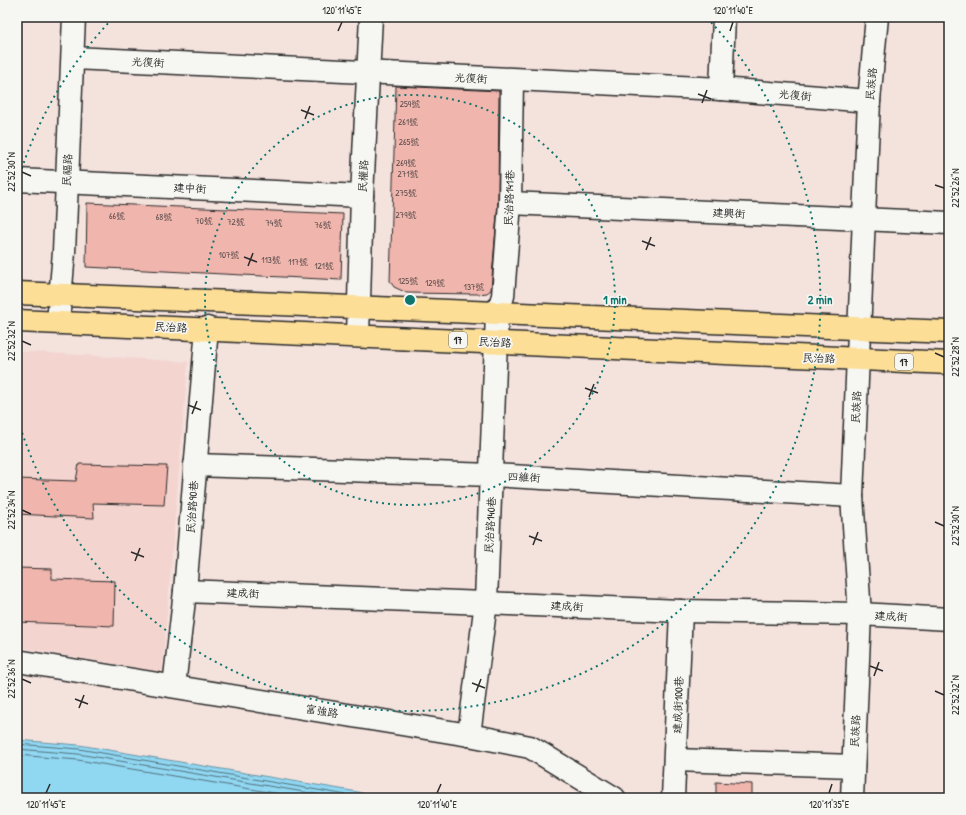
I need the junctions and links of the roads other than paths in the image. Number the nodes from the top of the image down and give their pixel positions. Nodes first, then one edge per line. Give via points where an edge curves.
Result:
1 (74, 17) edge
2 (371, 17) edge
3 (724, 17) edge
4 (877, 17) edge
5 (73, 58) junction
6 (369, 73) junction
7 (512, 80) junction
8 (721, 89) junction
9 (869, 101) junction
10 (17, 180) edge
11 (66, 182) junction
12 (362, 196) junction
13 (510, 202) junction
14 (865, 220) junction
15 (949, 222) edge
16 (17, 293) edge
17 (61, 295) junction
18 (359, 308) junction
19 (497, 314) junction
20 (17, 321) edge
21 (58, 322) junction
22 (207, 328) junction
23 (859, 328) junction
24 (949, 332) edge
25 (358, 336) junction
26 (495, 342) junction
27 (859, 359) junction
28 (949, 363) edge
29 (195, 465) junction
30 (492, 475) junction
31 (852, 496) junction
32 (186, 591) junction
33 (486, 602) junction
34 (681, 611) junction
35 (860, 614) junction
36 (949, 619) edge
37 (17, 661) edge
38 (174, 686) junction
39 (470, 735) junction
40 (676, 760) junction
41 (853, 766) junction
42 (614, 798) edge
43 (672, 798) edge
44 (852, 798) edge

1 - 5 street, 民福路
2 - 6 street, 民權路
3 - 8 street
4 - 9 street, 民族路
5 - 6 street, 光復街
5 - 11 street, 民福路
6 - 7 street, 光復街
6 - 12 street, 民權路
7 - 8 street, 光復街
7 - 13 street, 民治路141巷
8 - 9 street, 光復街
9 - 14 street, 民族路
10 - 11 street, 建中街
11 - 12 street, 建中街
11 - 17 street, 民福路
12 - 18 street, 民權路
13 - 14 street, 建興街
13 - 19 street, 民治路141巷 via 503,296
14 - 15 street, 建興街
14 - 23 street, 民族路
16 - 17 main road
17 - 18 main road
17 - 21 street, 民福路
18 - 19 main road
18 - 25 street, 民權路
19 - 23 main road
19 - 26 street, 民治路140巷
20 - 21 main road, 民治路 / 17
21 - 22 main road, 民治路 / 17
22 - 25 main road, 民治路 / 17
22 - 29 street, 民治路90巷
23 - 24 main road
23 - 27 street, 民族路
25 - 26 main road, 民治路 / 17
26 - 27 main road, 民治路 / 17
26 - 30 street, 民治路140巷
27 - 28 main road, 民治路 / 17
27 - 31 street, 民族路
29 - 30 street, 四維街
29 - 32 street, 民治路90巷
30 - 31 street, 四維街
30 - 33 street, 民治路140巷
31 - 35 street, 民族路
32 - 33 street, 建成街
32 - 38 street, 民治路90巷
33 - 34 street, 建成街
33 - 39 street, 民治路140巷
34 - 35 street, 建成街
34 - 40 street, 建成街100巷
35 - 36 street, 建成街
35 - 41 street, 民族路
37 - 38 street, 富強路
38 - 39 street, 富強路
39 - 42 street, 富強路 via 530,747
40 - 41 street
40 - 43 street, 建成街100巷
41 - 44 street, 民族路

